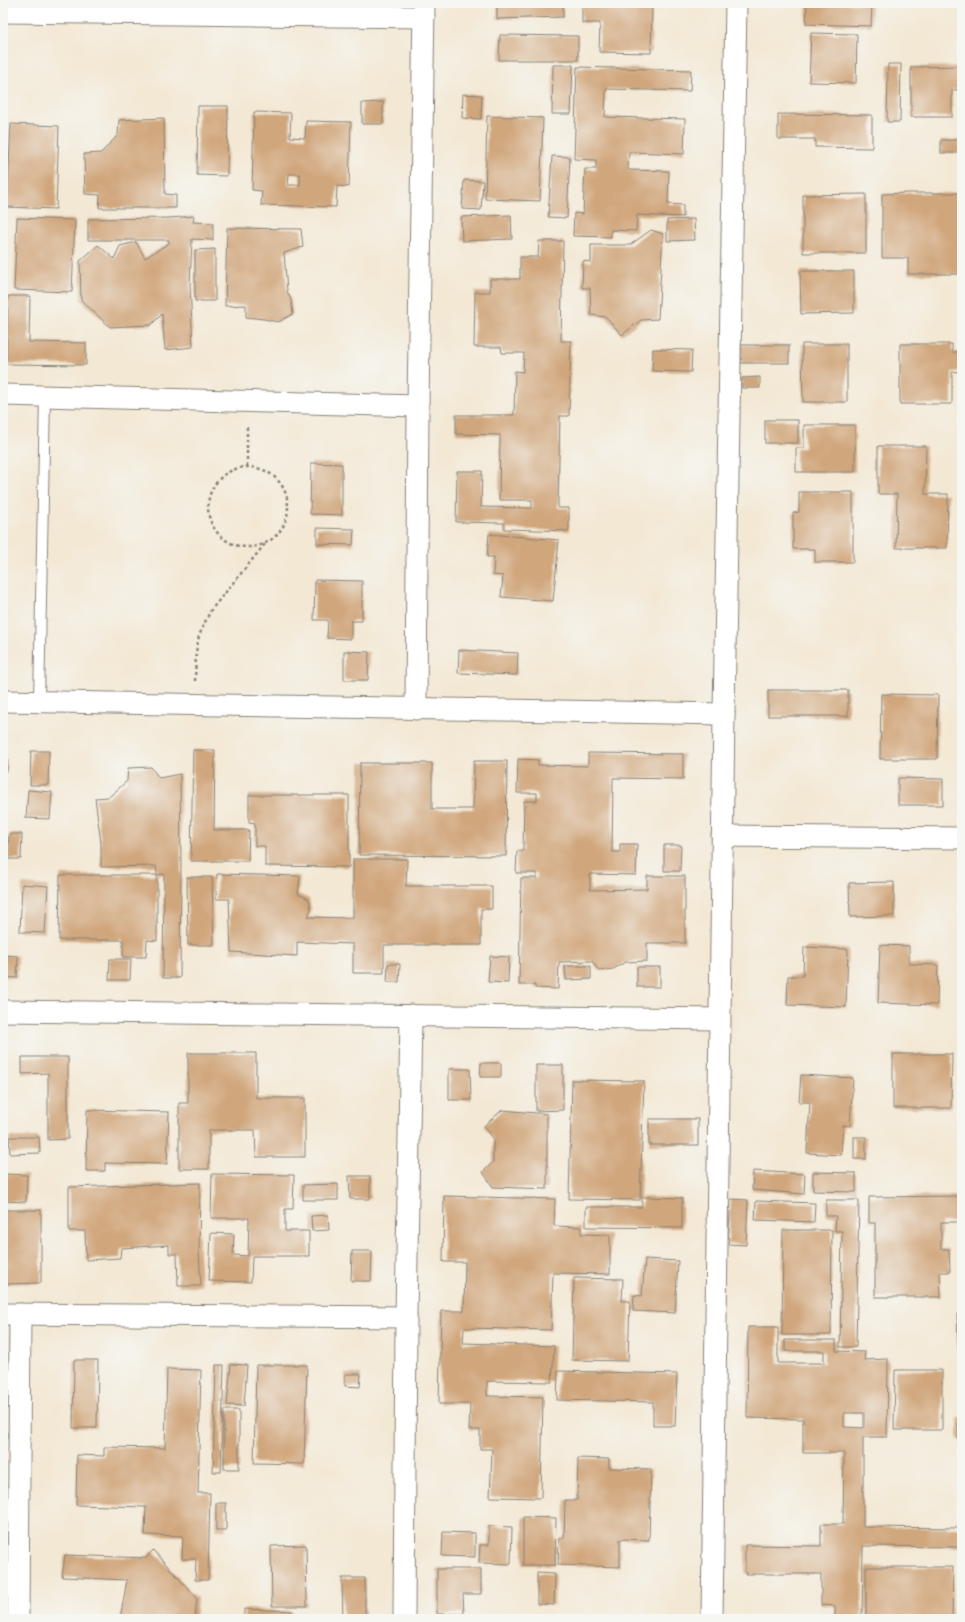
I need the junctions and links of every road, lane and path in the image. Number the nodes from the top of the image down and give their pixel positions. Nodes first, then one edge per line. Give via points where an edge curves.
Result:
1 (736, 3) edge
2 (424, 10) edge
3 (3, 12) edge
4 (3, 395) edge
5 (45, 396) junction
6 (247, 401) junction
7 (418, 406) junction
8 (247, 466) junction
9 (265, 544) junction
10 (3, 702) edge
11 (39, 702) junction
12 (194, 705) junction
13 (416, 709) junction
14 (724, 714) junction
15 (722, 836) junction
16 (962, 838) edge
17 (3, 1011) edge
18 (411, 1015) junction
19 (719, 1018) junction
20 (12, 1314) edge
21 (406, 1317) junction
22 (18, 1619) edge
23 (404, 1619) edge
24 (712, 1619) edge

1 - 14 street
2 - 3 street
2 - 7 street
4 - 5 street
5 - 6 street
5 - 11 lane
6 - 7 street
6 - 8 path
7 - 13 street
8 - 9 path via 271,473 280,481 289,504 283,528
8 - 9 path via 236,468 216,482 210,493 209,516 213,527 230,543 242,547
9 - 12 path via 211,610 204,624 196,652
10 - 11 street
11 - 12 street
12 - 13 street
13 - 14 street
14 - 15 street
15 - 16 street
15 - 19 street
17 - 18 street
18 - 19 street
18 - 21 street
19 - 24 street
20 - 21 street
20 - 22 street
21 - 23 street

